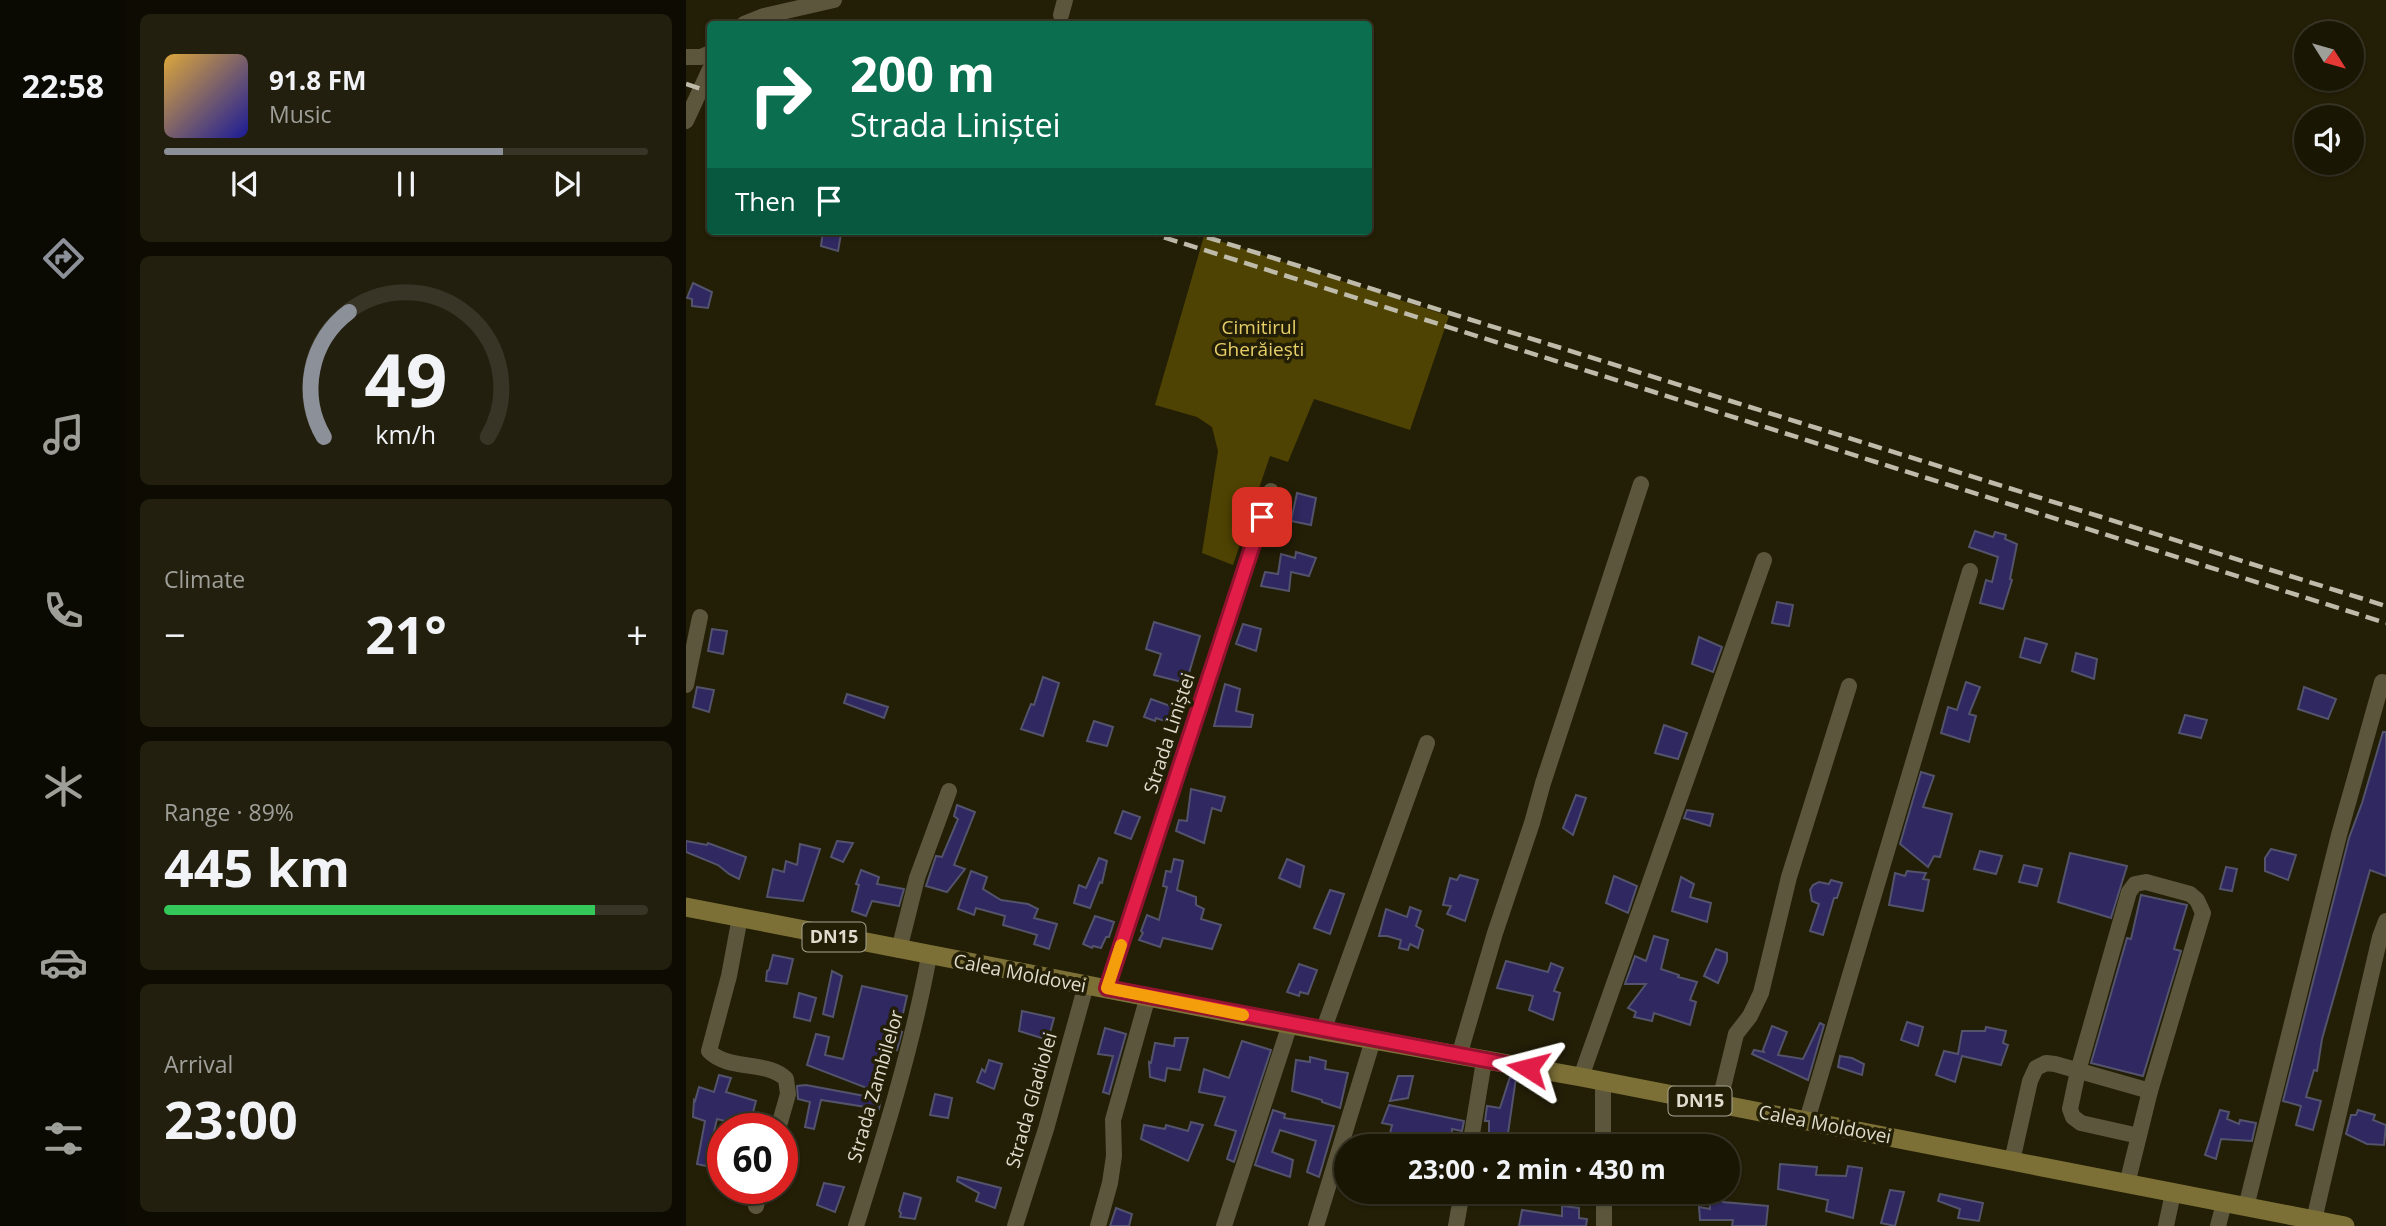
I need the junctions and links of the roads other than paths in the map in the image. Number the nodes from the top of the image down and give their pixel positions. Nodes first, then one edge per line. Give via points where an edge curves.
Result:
1 (834, 0) edge
2 (752, 21) edge
3 (707, 54) edge
4 (686, 57) edge
5 (707, 74) edge
6 (691, 99) edge
7 (686, 121) edge
8 (1641, 484) dead end
9 (1271, 491) dead end
10 (1764, 560) dead end
11 (1970, 571) dead end
12 (700, 617) dead end
13 (2382, 682) dead end
14 (686, 685) edge
15 (1849, 686) dead end
16 (1427, 743) dead end
17 (949, 791) dead end
18 (686, 907) edge
19 (740, 918) junction
20 (2386, 921) edge
21 (899, 950) junction
22 (929, 956) junction
23 (2370, 982) junction
24 (1086, 985) junction
25 (2386, 987) edge
26 (1107, 988) junction
27 (1148, 996) junction
28 (1290, 1024) junction
29 (1323, 1031) junction
30 (1373, 1040) junction
31 (1459, 1056) junction
32 (1484, 1061) junction
33 (2078, 1071) junction
34 (1581, 1077) junction
35 (1603, 1082) junction
36 (2150, 1091) junction
37 (1718, 1104) junction
38 (783, 1113) edge
39 (1807, 1121) junction
40 (1472, 1134) edge
41 (1603, 1134) edge
42 (2139, 1136) junction
43 (2012, 1161) junction
44 (2127, 1184) junction
45 (2174, 1193) junction
46 (2224, 1203) junction
47 (1460, 1204) edge
48 (1604, 1204) edge
49 (2246, 1207) junction
50 (2314, 1220) junction
51 (856, 1226) edge
52 (1015, 1226) edge
53 (1098, 1226) edge
54 (1224, 1226) edge
55 (1316, 1226) edge
56 (1456, 1226) edge
57 (1604, 1226) edge
58 (2166, 1226) edge
59 (2218, 1226) edge
60 (2344, 1226) edge

1 - 2 street
3 - 4 street
5 - 6 street
6 - 7 street
8 - 31 street
9 - 26 street, Strada Liniștei
10 - 34 street
11 - 39 street
12 - 14 street
13 - 49 street
15 - 37 street via 1789,877 1761,993 1736,1034
16 - 29 street
17 - 21 street via 917,878
18 - 19 main road, Calea Moldovei / DN15
19 - 21 main road, Calea Moldovei / DN15
19 - 38 street via 709,1051 786,1079
20 - 23 street
21 - 22 main road, Calea Moldovei / DN15
22 - 24 main road, Calea Moldovei / DN15
22 - 51 street, Strada Zambilelor via 899,1087
23 - 25 street
23 - 50 street
24 - 26 main road, Calea Moldovei / DN15
24 - 52 street, Strada Gladiolei
26 - 27 main road, Calea Moldovei / DN15
27 - 28 main road, Calea Moldovei / DN15
27 - 53 street via 1113,1120 1114,1156
28 - 29 main road, Calea Moldovei / DN15
28 - 54 street
29 - 30 main road, Calea Moldovei / DN15
30 - 31 main road, Calea Moldovei / DN15
30 - 55 street
31 - 32 main road, Calea Moldovei / DN15
32 - 34 main road, Calea Moldovei / DN15
32 - 40 street
33 - 36 street
33 - 36 street via 2129,892 2146,882 2190,894 2203,912
33 - 42 street via 2070,1109 2073,1117 2081,1124
33 - 43 street via 2046,1063 2036,1068
34 - 35 main road, Calea Moldovei / DN15
35 - 37 main road, Calea Moldovei / DN15
35 - 41 street
36 - 42 street
37 - 39 main road, Calea Moldovei / DN15
39 - 43 main road, Calea Moldovei / DN15
42 - 44 street
43 - 44 main road, Calea Moldovei / DN15
44 - 45 main road, Calea Moldovei / DN15
45 - 46 main road, Calea Moldovei / DN15
45 - 58 street
46 - 49 main road, Calea Moldovei / DN15
46 - 59 street
47 - 56 street
48 - 57 street
49 - 50 main road, Calea Moldovei / DN15
50 - 60 main road, Calea Moldovei / DN15

